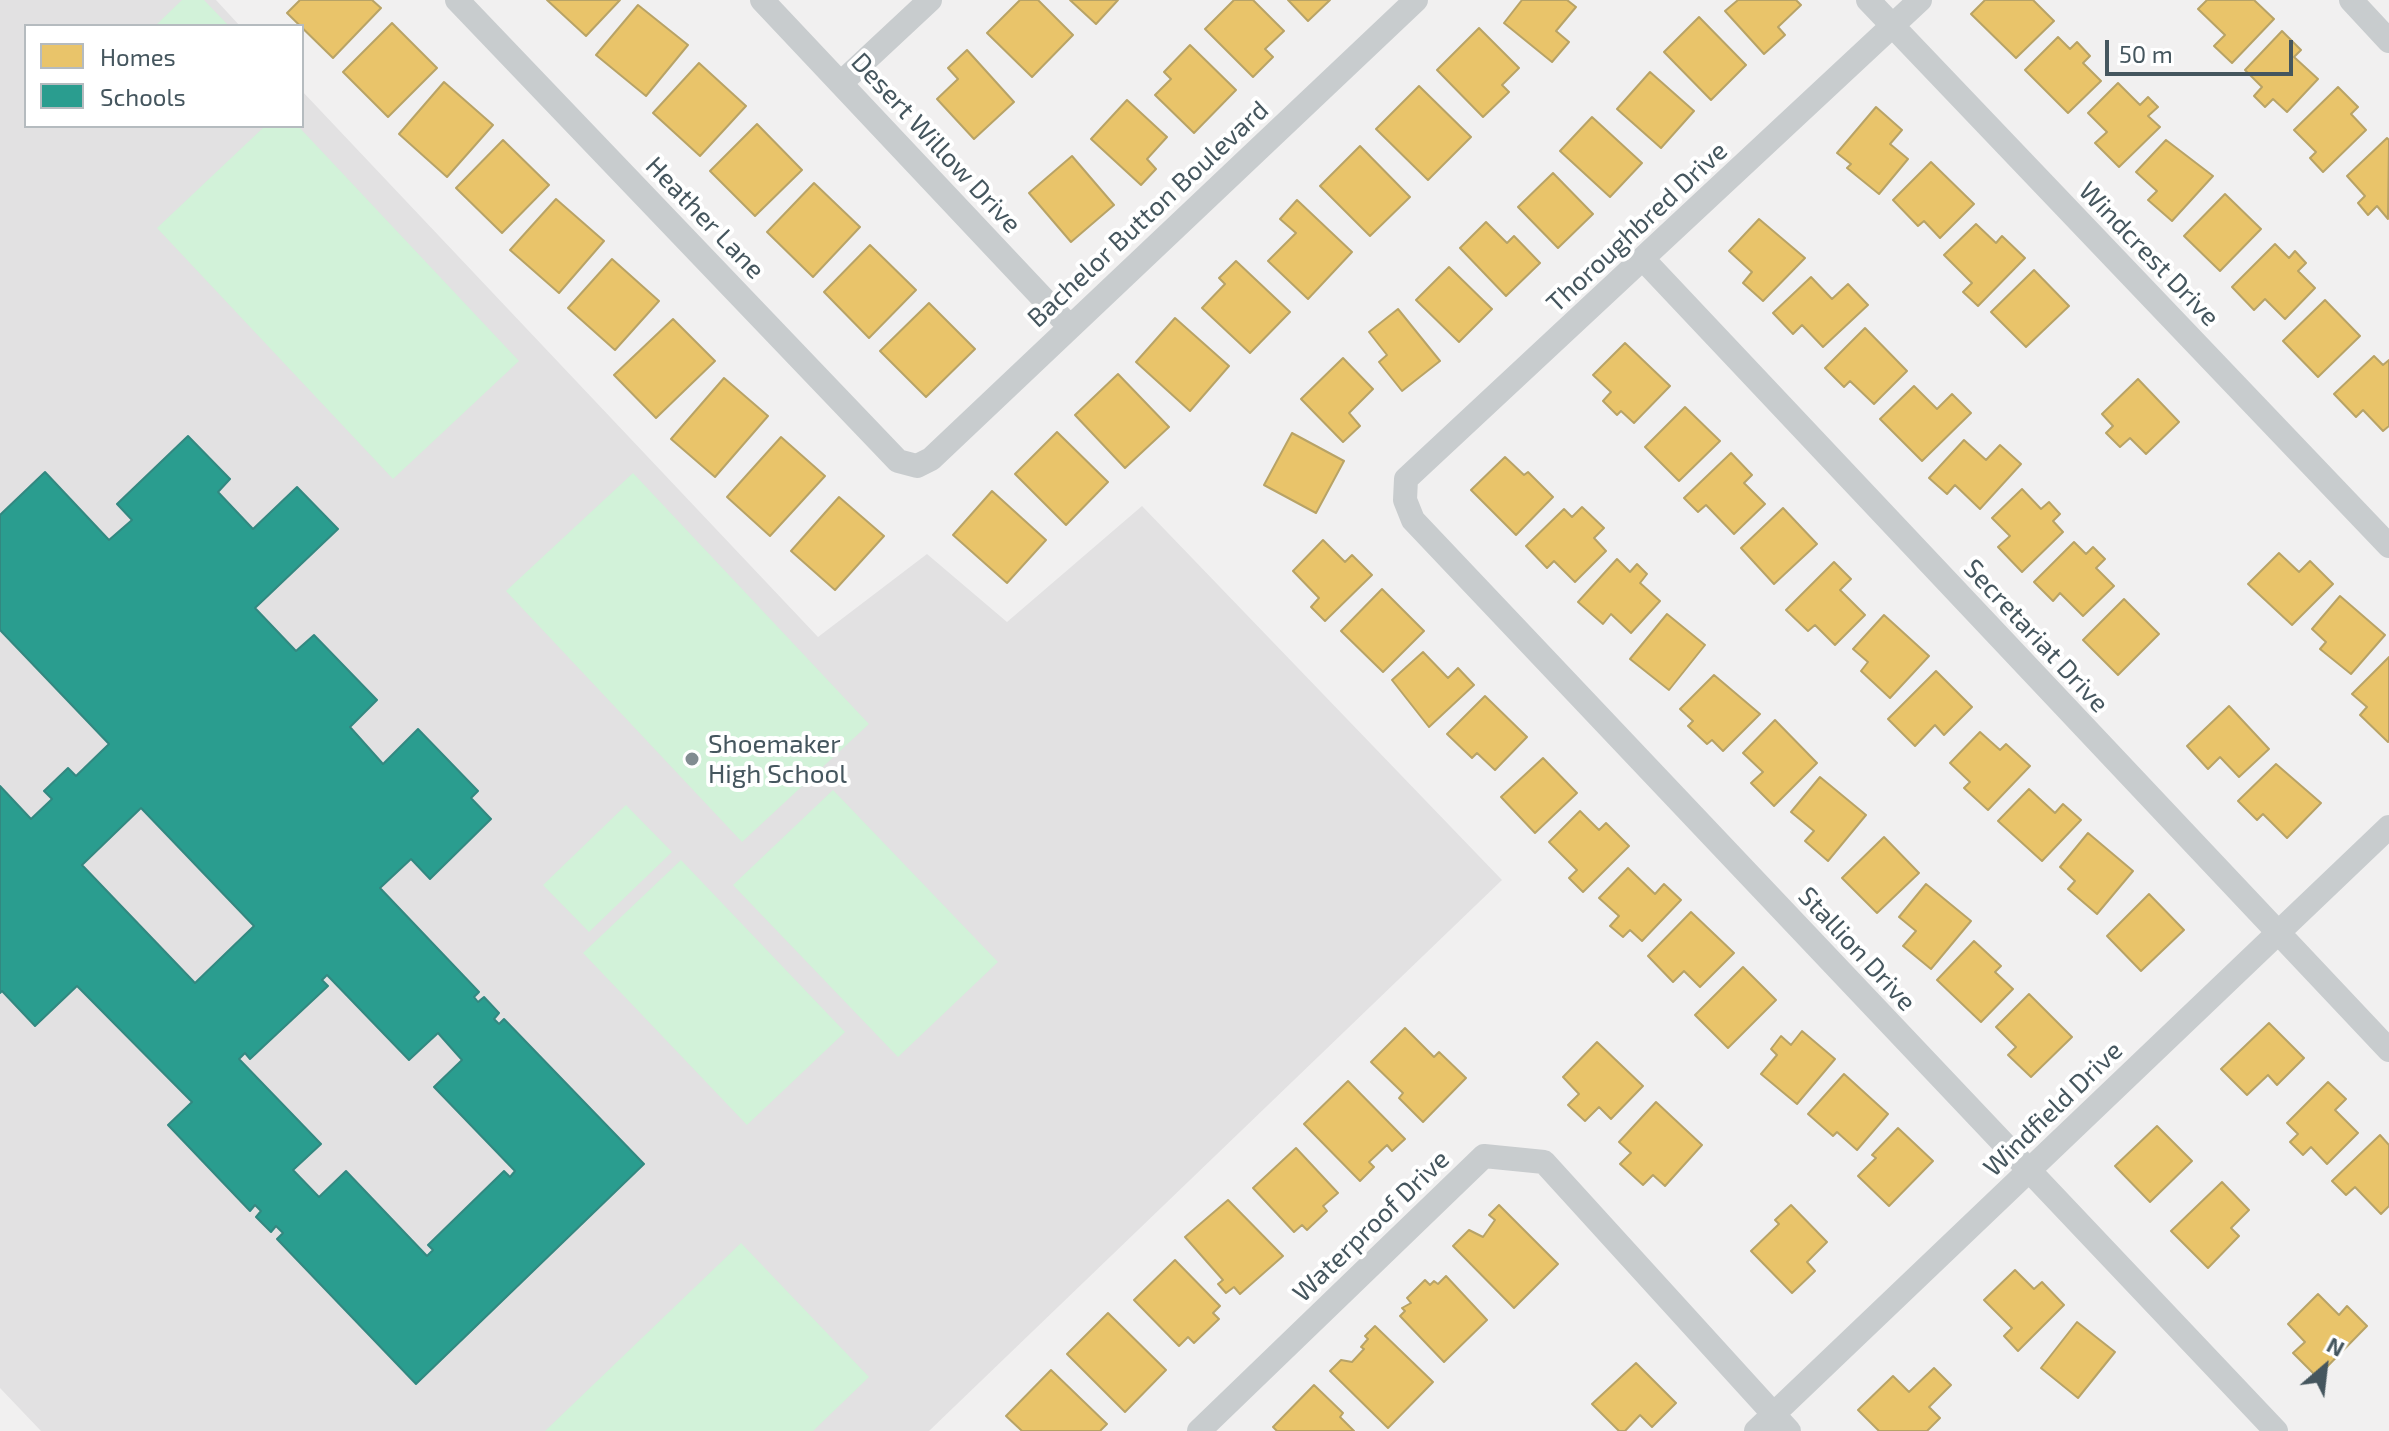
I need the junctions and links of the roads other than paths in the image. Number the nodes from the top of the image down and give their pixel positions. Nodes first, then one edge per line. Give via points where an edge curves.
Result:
1 (457, 0) edge
2 (762, 0) edge
3 (930, 0) edge
4 (1416, 0) edge
5 (1868, 0) edge
6 (1920, 0) edge
7 (2351, 0) edge
8 (1893, 26) junction
9 (2385, 28) edge
10 (841, 83) junction
11 (1643, 259) junction
12 (1069, 326) junction
13 (917, 466) joint
14 (1405, 500) joint
15 (2389, 546) edge
16 (2389, 827) edge
17 (2277, 932) junction
18 (2389, 1050) edge
19 (2028, 1172) junction
20 (1773, 1426) edge
21 (1199, 1431) edge
22 (2276, 1431) edge

1 - 13 street, Heather Lane via 898,461
2 - 10 street, Desert Willow Drive
3 - 10 street
4 - 12 street, Bachelor Button Boulevard
5 - 8 street, Windcrest Drive
6 - 8 street, Thoroughbred Drive
7 - 9 street
8 - 11 street, Thoroughbred Drive
8 - 15 street, Windcrest Drive
10 - 12 street, Desert Willow Drive
11 - 14 street, Thoroughbred Drive via 1406,479
11 - 17 street, Secretariat Drive
12 - 13 street, Bachelor Button Boulevard via 931,459
14 - 19 street, Stallion Drive via 1413,520
16 - 17 street, Windfield Drive
17 - 18 street, Secretariat Drive
17 - 19 street, Windfield Drive
19 - 20 street, Windfield Drive
19 - 22 street, Stallion Drive
20 - 21 street, Waterproof Drive via 1544,1162 1484,1156

